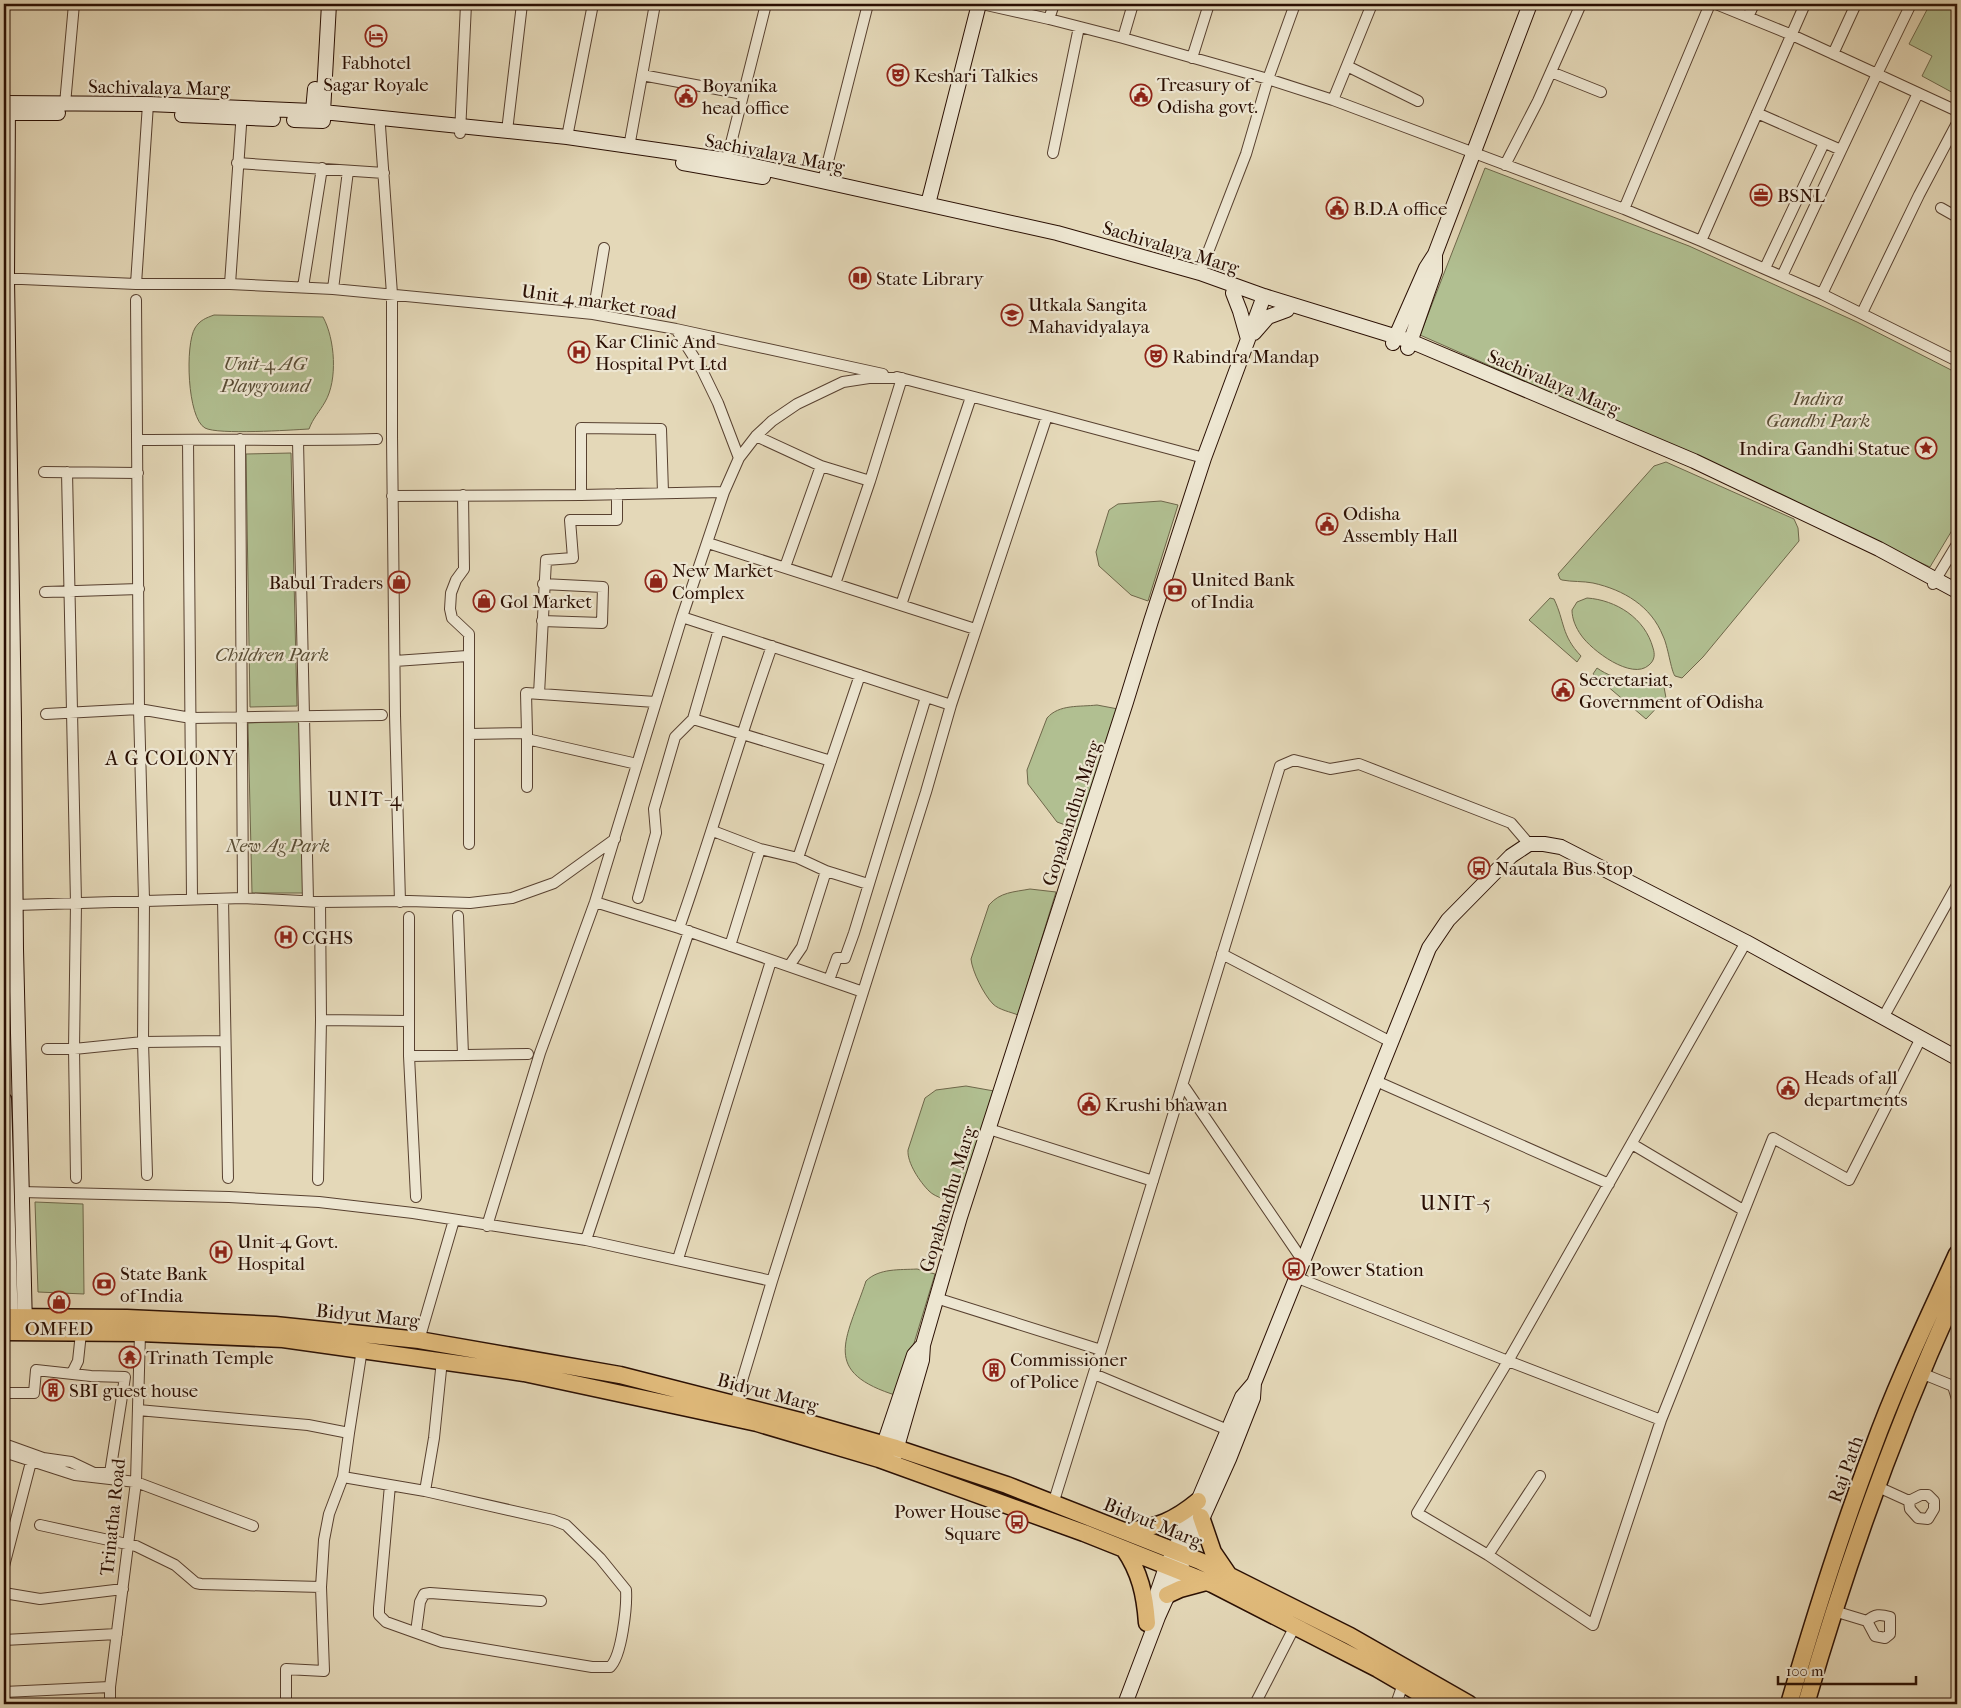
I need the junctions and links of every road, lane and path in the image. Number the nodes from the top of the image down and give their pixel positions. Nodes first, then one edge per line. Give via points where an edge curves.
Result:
1 (74, 4) edge
2 (320, 4) edge
3 (329, 4) edge
4 (466, 4) edge
5 (522, 4) edge
6 (594, 4) edge
7 (655, 4) edge
8 (766, 4) edge
9 (868, 4) edge
10 (980, 4) edge
11 (1054, 4) edge
12 (1133, 4) edge
13 (1209, 4) edge
14 (1295, 4) edge
15 (1372, 4) edge
16 (1530, 4) edge
17 (1581, 4) edge
18 (1710, 4) edge
19 (1716, 4) edge
20 (1754, 4) edge
21 (1805, 4) edge
22 (1856, 4) edge
23 (1911, 4) edge
24 (1748, 17) junction
25 (1049, 19) junction
26 (1079, 27) junction
27 (1792, 34) junction
28 (1123, 38) junction
29 (1834, 54) junction
30 (1192, 58) junction
31 (1347, 66) junction
32 (1551, 72) junction
33 (1877, 74) junction
34 (642, 75) junction
35 (1268, 79) junction
36 (1601, 92) dead end
37 (1918, 93) junction
38 (743, 94) junction
39 (1333, 100) junction
40 (1418, 102) dead end
41 (65, 104) junction
42 (6, 108) edge
43 (148, 109) junction
44 (1957, 111) edge
45 (242, 113) junction
46 (1757, 113) junction
47 (318, 116) junction
48 (1957, 123) edge
49 (380, 126) junction
50 (460, 129) junction
51 (507, 131) junction
52 (567, 137) junction
53 (1824, 143) junction
54 (629, 147) junction
55 (1841, 150) junction
56 (1053, 153) dead end
57 (1474, 153) junction
58 (238, 163) junction
59 (726, 165) junction
60 (1505, 165) junction
61 (322, 168) junction
62 (348, 171) junction
63 (384, 173) junction
64 (823, 181) junction
65 (928, 204) junction
66 (1624, 208) junction
67 (1941, 208) dead end
68 (1957, 217) edge
69 (1701, 241) junction
70 (604, 248) dead end
71 (1435, 254) junction
72 (1203, 265) dead end
73 (1765, 268) junction
74 (1782, 276) junction
75 (5, 279) edge
76 (136, 284) junction
77 (230, 284) junction
78 (303, 287) junction
79 (333, 289) junction
80 (1232, 293) junction
81 (392, 294) junction
82 (1822, 294) junction
83 (1263, 299) junction
84 (136, 300) dead end
85 (1287, 310) junction
86 (1862, 313) junction
87 (593, 314) junction
88 (676, 329) junction
89 (1248, 339) junction
90 (1394, 340) junction
91 (1409, 346) junction
92 (1957, 361) edge
93 (902, 378) junction
94 (971, 397) junction
95 (1047, 416) junction
96 (756, 436) junction
97 (240, 439) junction
98 (377, 439) dead end
99 (138, 440) junction
100 (188, 440) junction
101 (298, 442) junction
102 (739, 458) junction
103 (1204, 458) junction
104 (821, 466) junction
105 (44, 472) dead end
106 (67, 472) junction
107 (138, 473) junction
108 (870, 481) junction
109 (724, 492) junction
110 (663, 493) junction
111 (617, 494) junction
112 (463, 495) junction
113 (581, 495) junction
114 (392, 496) junction
115 (708, 543) junction
116 (1957, 544) edge
117 (785, 567) junction
118 (1935, 582) junction
119 (543, 584) junction
120 (835, 584) junction
121 (138, 589) junction
122 (1957, 591) edge
123 (45, 592) dead end
124 (68, 592) junction
125 (1957, 599) edge
126 (901, 606) junction
127 (682, 618) junction
128 (542, 621) junction
129 (719, 629) junction
130 (975, 629) junction
131 (772, 646) junction
132 (467, 656) junction
133 (394, 661) junction
134 (860, 675) junction
135 (539, 694) junction
136 (926, 697) junction
137 (655, 702) junction
138 (951, 705) junction
139 (139, 709) junction
140 (71, 713) junction
141 (46, 714) dead end
142 (382, 714) dead end
143 (304, 716) junction
144 (242, 717) junction
145 (192, 718) junction
146 (693, 720) junction
147 (741, 733) junction
148 (470, 734) junction
149 (527, 736) junction
150 (831, 761) junction
151 (637, 764) junction
152 (527, 787) dead end
153 (713, 831) junction
154 (615, 839) junction
155 (469, 844) dead end
156 (1529, 844) junction
157 (760, 849) junction
158 (798, 858) junction
159 (826, 871) junction
160 (868, 884) junction
161 (1957, 885) edge
162 (192, 898) junction
163 (243, 898) junction
164 (638, 898) dead end
165 (223, 899) junction
166 (144, 900) junction
167 (308, 901) junction
168 (320, 902) junction
169 (400, 902) junction
170 (595, 902) junction
171 (76, 903) junction
172 (16, 905) junction
173 (458, 916) dead end
174 (409, 917) dead end
175 (684, 929) junction
176 (1746, 942) junction
177 (730, 946) junction
178 (10, 949) edge
179 (1222, 954) junction
180 (771, 960) junction
181 (789, 966) junction
182 (830, 980) junction
183 (863, 992) junction
184 (1884, 1016) junction
185 (321, 1020) junction
186 (409, 1021) junction
187 (1921, 1038) junction
188 (225, 1041) junction
189 (143, 1042) junction
190 (1391, 1042) junction
191 (47, 1049) dead end
192 (74, 1049) junction
193 (528, 1054) dead end
194 (463, 1055) junction
195 (410, 1056) junction
196 (1957, 1058) edge
197 (1376, 1081) junction
198 (1183, 1086) junction
199 (4, 1099) edge
200 (989, 1129) junction
201 (1632, 1144) junction
202 (147, 1175) dead end
203 (76, 1178) dead end
204 (228, 1178) dead end
205 (318, 1180) dead end
206 (1152, 1181) junction
207 (1609, 1184) junction
208 (21, 1192) junction
209 (416, 1197) dead end
210 (1743, 1210) junction
211 (454, 1220) junction
212 (487, 1226) junction
213 (586, 1240) junction
214 (1957, 1254) edge
215 (678, 1259) junction
216 (1303, 1261) junction
217 (1298, 1278) junction
218 (772, 1280) junction
219 (1957, 1292) edge
220 (936, 1298) junction
221 (13, 1325) edge
222 (81, 1332) junction
223 (140, 1333) junction
224 (419, 1340) junction
225 (362, 1350) junction
226 (1101, 1350) junction
227 (442, 1360) junction
228 (1508, 1361) junction
229 (72, 1373) junction
230 (1921, 1373) junction
231 (1094, 1374) junction
232 (620, 1375) junction
233 (1955, 1384) edge
234 (617, 1392) junction
235 (4, 1393) edge
236 (1957, 1399) edge
237 (735, 1404) junction
238 (138, 1410) junction
239 (1661, 1420) junction
240 (1233, 1432) junction
241 (349, 1433) junction
242 (4, 1444) edge
243 (4, 1452) edge
244 (888, 1454) junction
245 (31, 1462) junction
246 (1540, 1476) dead end
247 (343, 1477) junction
248 (136, 1482) junction
249 (390, 1485) junction
250 (1876, 1486) junction
251 (425, 1491) junction
252 (1909, 1501) dead end
253 (1053, 1504) junction
254 (1200, 1509) junction
255 (40, 1525) dead end
256 (253, 1526) dead end
257 (1124, 1531) junction
258 (128, 1545) junction
259 (1124, 1549) junction
260 (1179, 1554) junction
261 (1488, 1555) junction
262 (4, 1566) edge
263 (1172, 1569) junction
264 (1229, 1576) junction
265 (1206, 1582) junction
266 (321, 1587) junction
267 (122, 1589) junction
268 (4, 1593) edge
269 (1167, 1595) junction
270 (541, 1601) dead end
271 (1834, 1611) junction
272 (1868, 1621) dead end
273 (1147, 1623) junction
274 (1295, 1626) junction
275 (416, 1632) junction
276 (117, 1634) junction
277 (4, 1640) edge
278 (1402, 1684) junction
279 (110, 1687) junction
280 (4, 1692) edge
281 (110, 1704) edge
282 (286, 1704) edge
283 (1116, 1704) edge
284 (1125, 1704) edge
285 (1255, 1704) edge
286 (1396, 1704) edge
287 (1438, 1704) edge
288 (1469, 1704) edge
289 (1789, 1704) edge
290 (1806, 1704) edge

1 - 41 street
2 - 47 street
3 - 47 street
4 - 50 street
5 - 51 street
6 - 52 street
7 - 34 street
8 - 38 street
9 - 64 street
10 - 25 street
10 - 65 street
11 - 25 street
12 - 28 street
13 - 30 street
14 - 35 street
15 - 31 street
16 - 57 street
17 - 32 street
18 - 66 street
19 - 24 street
20 - 24 street
21 - 27 street
22 - 29 street
23 - 33 street
24 - 27 street
25 - 26 street
26 - 28 street
26 - 56 street
27 - 29 street
27 - 46 street
28 - 30 street
29 - 33 street
30 - 35 street
31 - 39 street
31 - 40 street
32 - 36 street
32 - 60 street
33 - 37 street
33 - 55 street
34 - 38 street
34 - 54 street
35 - 39 street
35 - 72 street via 1246,154
37 - 44 street
37 - 82 street
38 - 59 street
39 - 57 street
41 - 42 street, Sachivalaya Marg
41 - 43 street, Sachivalaya Marg
42 - 43 street, Sachivalaya Marg
42 - 75 street
43 - 45 street, Sachivalaya Marg
43 - 76 street
45 - 47 street, Sachivalaya Marg
45 - 58 street
46 - 53 street
46 - 69 street
47 - 49 street, Sachivalaya Marg
47 - 50 street, Sachivalaya Marg
48 - 86 street
49 - 50 street, Sachivalaya Marg
49 - 63 street
50 - 51 street, Sachivalaya Marg
50 - 59 street, Sachivalaya Marg
51 - 52 street, Sachivalaya Marg
52 - 54 street, Sachivalaya Marg
53 - 55 street
53 - 73 street
54 - 59 street, Sachivalaya Marg
55 - 74 street
57 - 60 street
57 - 71 street
58 - 61 street
58 - 77 street
59 - 64 street, Sachivalaya Marg
59 - 80 street, Sachivalaya Marg via 1056,241
60 - 66 street
61 - 62 street
61 - 78 street
62 - 63 street
62 - 79 street
63 - 81 street
64 - 65 street, Sachivalaya Marg
65 - 83 street, Sachivalaya Marg via 1057,233 1200,274
66 - 69 street
67 - 68 street
69 - 73 street
70 - 87 street
71 - 90 street
71 - 91 street via 1435,271
73 - 74 street
74 - 82 street
75 - 76 street, Unit 4 market road
75 - 172 street
76 - 77 street, Unit 4 market road
77 - 78 street, Unit 4 market road
78 - 79 street, Unit 4 market road
79 - 81 street, Unit 4 market road
80 - 83 street, Sachivalaya Marg
80 - 89 street
81 - 87 street, Unit 4 market road
81 - 114 street
82 - 86 street
83 - 85 street, Sachivalaya Marg
83 - 89 street, Gopabandhu Marg
83 - 90 street, Sachivalaya Marg
84 - 99 street
85 - 89 street via 1268,317
85 - 90 street, Sachivalaya Marg
86 - 92 street
87 - 88 street, Unit 4 market road
88 - 93 street, Unit 4 market road
88 - 102 street via 702,370
89 - 103 street, Gopabandhu Marg
90 - 91 street, Sachivalaya Marg
91 - 118 street, Sachivalaya Marg via 1486,383 1546,403 1822,526
93 - 94 street, Unit 4 market road
93 - 96 street via 843,382 797,404
93 - 108 street
94 - 95 street, Unit 4 market road
94 - 126 street
95 - 103 street, Unit 4 market road
95 - 130 street
96 - 102 street
96 - 104 street
97 - 100 street
97 - 101 street
97 - 144 street
98 - 101 street
99 - 100 street
99 - 107 street
100 - 145 street
101 - 143 street
102 - 109 street
103 - 200 street, Gopabandhu Marg
104 - 108 street
104 - 117 street
105 - 106 street
106 - 107 street
106 - 124 street
107 - 121 street
108 - 120 street
109 - 110 street
109 - 115 street
110 - 111 street
110 - 113 street via 661,429 581,428
111 - 113 street
111 - 119 street via 617,520 570,520 573,558 546,560
112 - 113 street
112 - 114 street
112 - 132 street via 464,569 456,580 450,600 452,618 468,634
114 - 133 street
115 - 117 street
115 - 127 street
116 - 118 street
117 - 120 street
118 - 122 street, Sachivalaya Marg
118 - 125 street, Sachivalaya Marg
119 - 128 street
119 - 128 street via 603,586 602,623
120 - 126 street
121 - 124 street
121 - 139 street
123 - 124 street
124 - 140 street
126 - 130 street
127 - 129 street
127 - 137 street
128 - 135 street
129 - 131 street
129 - 146 street
130 - 138 street
131 - 134 street
131 - 147 street
132 - 133 street
132 - 148 street
133 - 169 street
134 - 136 street
134 - 150 street
135 - 137 street
135 - 149 street via 526,693
136 - 138 street
136 - 160 street
137 - 151 street
138 - 183 street
139 - 140 street
139 - 145 street
139 - 166 street
140 - 141 street
140 - 171 street
142 - 143 street
143 - 144 street
143 - 167 street
144 - 145 street
144 - 163 street
145 - 162 street
146 - 147 street
146 - 164 street via 675,737 672,746 654,809 656,833
147 - 150 street
147 - 153 street
148 - 149 street
148 - 155 street
149 - 151 street
149 - 152 street
150 - 158 street
151 - 154 street
153 - 157 street
153 - 175 street
154 - 169 street via 554,883 512,898 470,904
154 - 170 street
156 - 176 street via 1561,847
156 - 179 street via 1511,823 1359,764 1330,768 1294,760 1280,766
156 - 190 street via 1489,877 1440,932 1429,948
157 - 158 street
157 - 177 street
158 - 159 street
159 - 160 street
159 - 181 street via 802,947
160 - 182 street via 845,958 837,958
161 - 184 street
162 - 165 street
162 - 166 street
163 - 165 street
163 - 167 street
165 - 188 street
166 - 171 street
166 - 189 street
167 - 168 street
168 - 169 street
168 - 185 street
170 - 175 street
170 - 212 street via 540,1053
171 - 172 street
171 - 192 street
172 - 178 street
173 - 194 street
174 - 186 street
175 - 177 street
175 - 213 street
176 - 184 street
176 - 201 street
177 - 180 street
178 - 208 street
179 - 190 street
179 - 198 street
180 - 181 street
180 - 215 street
181 - 182 street
182 - 183 street
183 - 218 street
184 - 187 street
185 - 186 street
185 - 205 street
186 - 195 street
187 - 196 street
187 - 210 street via 1849,1180 1772,1138
188 - 189 street
188 - 204 street
189 - 192 street
189 - 202 street
190 - 197 street
191 - 192 street
192 - 203 street
193 - 194 street
194 - 195 street
195 - 209 street
197 - 207 street
197 - 216 street
198 - 206 street
198 - 216 street
199 - 221 street
200 - 206 street
200 - 220 street, Gopabandhu Marg
201 - 207 street
201 - 210 street
206 - 226 street
207 - 228 street
208 - 211 street via 319,1202
208 - 221 street
210 - 239 street
211 - 212 street
211 - 224 street
212 - 213 street
213 - 215 street
214 - 289 main road, Raj Path via 1873,1447
215 - 218 street
216 - 217 street
217 - 228 street
217 - 240 street via 1254,1383 1242,1397
218 - 237 street
219 - 230 main road, Raj Path
220 - 226 street
220 - 244 street, Gopabandhu Marg via 923,1345 914,1355
221 - 222 main road, Bidyut Marg
221 - 224 main road, Bidyut Marg via 127,1318 275,1325
222 - 223 main road, Bidyut Marg
222 - 229 street via 78,1361
223 - 225 main road, Bidyut Marg via 283,1339
223 - 238 street, Trinatha Road
224 - 232 main road, Bidyut Marg
225 - 227 main road, Bidyut Marg
225 - 241 street
226 - 231 street
227 - 234 main road, Bidyut Marg
227 - 251 street
228 - 239 street
228 - 261 street via 1417,1514
229 - 235 street via 36,1370 34,1393
229 - 242 street via 125,1376 110,1473 94,1472 71,1462 43,1458
230 - 233 street
230 - 250 main road, Raj Path
231 - 240 street
231 - 253 street
232 - 234 main road
232 - 237 main road, Bidyut Marg
233 - 236 street
234 - 244 main road, Bidyut Marg
237 - 244 main road, Bidyut Marg
238 - 241 street via 308,1425
238 - 248 street, Trinatha Road
239 - 261 street via 1593,1625
240 - 254 street
241 - 247 street
243 - 245 street
244 - 253 main road, Bidyut Marg via 1007,1486
244 - 259 main road, Bidyut Marg
245 - 248 street via 75,1474
245 - 262 street
246 - 261 street
247 - 249 street
247 - 266 street via 326,1525
248 - 256 street
248 - 258 street, Trinatha Road
249 - 251 street
249 - 275 street via 380,1615 386,1622
250 - 252 street
250 - 271 main road, Raj Path
251 - 275 street via 566,1525 624,1585 627,1596 616,1662 610,1667 592,1667 442,1642
253 - 257 main road, Bidyut Marg
254 - 257 main road via 1145,1529
254 - 260 street
254 - 264 main road via 1213,1552
255 - 258 street
257 - 260 main road, Bidyut Marg
258 - 266 street via 175,1565 200,1584
258 - 267 street, Trinatha Road
259 - 263 main road, Bidyut Marg
259 - 273 main road via 1139,1575
260 - 263 street
260 - 264 main road, Bidyut Marg
263 - 265 main road, Bidyut Marg
263 - 269 street
263 - 273 street
264 - 288 main road, Bidyut Marg via 1350,1636
265 - 269 main road via 1180,1588
265 - 274 main road, Bidyut Marg
266 - 282 street via 324,1671 286,1670
267 - 268 street via 40,1599
267 - 276 street, Trinatha Road
269 - 284 street
270 - 275 street via 424,1594
271 - 272 street
271 - 290 main road, Raj Path
273 - 283 street
274 - 278 main road, Bidyut Marg
274 - 285 street
276 - 277 street
276 - 279 street, Trinatha Road
278 - 286 street
278 - 287 main road, Bidyut Marg
279 - 280 street
279 - 281 street, Trinatha Road

